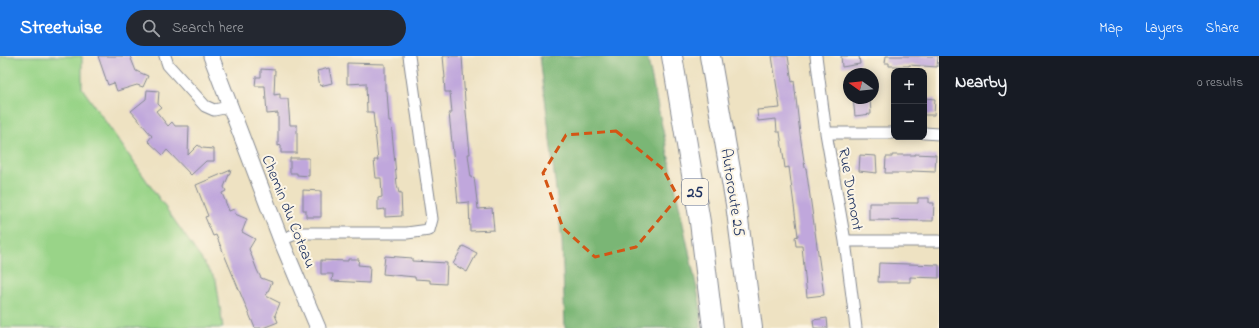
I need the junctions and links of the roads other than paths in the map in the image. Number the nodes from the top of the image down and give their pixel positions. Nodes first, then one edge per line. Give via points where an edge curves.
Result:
1 (166, 56) edge
2 (211, 56) edge
3 (409, 56) edge
4 (672, 56) edge
5 (710, 56) edge
6 (816, 56) edge
7 (229, 107) junction
8 (826, 133) junction
9 (891, 133) edge
10 (927, 134) edge
11 (939, 134) edge
12 (281, 240) junction
13 (845, 240) junction
14 (939, 241) edge
15 (318, 328) edge
16 (713, 328) edge
17 (752, 328) edge
18 (856, 328) edge

1 - 7 street via 168,65 205,106 214,110
2 - 7 street, Chemin du Coteau
3 - 12 street via 432,219 429,230 407,233 298,233
4 - 16 highway, 25 via 697,207
5 - 17 highway, Autoroute 25 via 736,204
6 - 8 street, Rue Dumont
7 - 12 street, Chemin du Coteau
8 - 9 street
8 - 13 street, Rue Dumont
10 - 11 street
12 - 15 street, Chemin du Coteau
13 - 14 street
13 - 18 street, Rue Dumont

